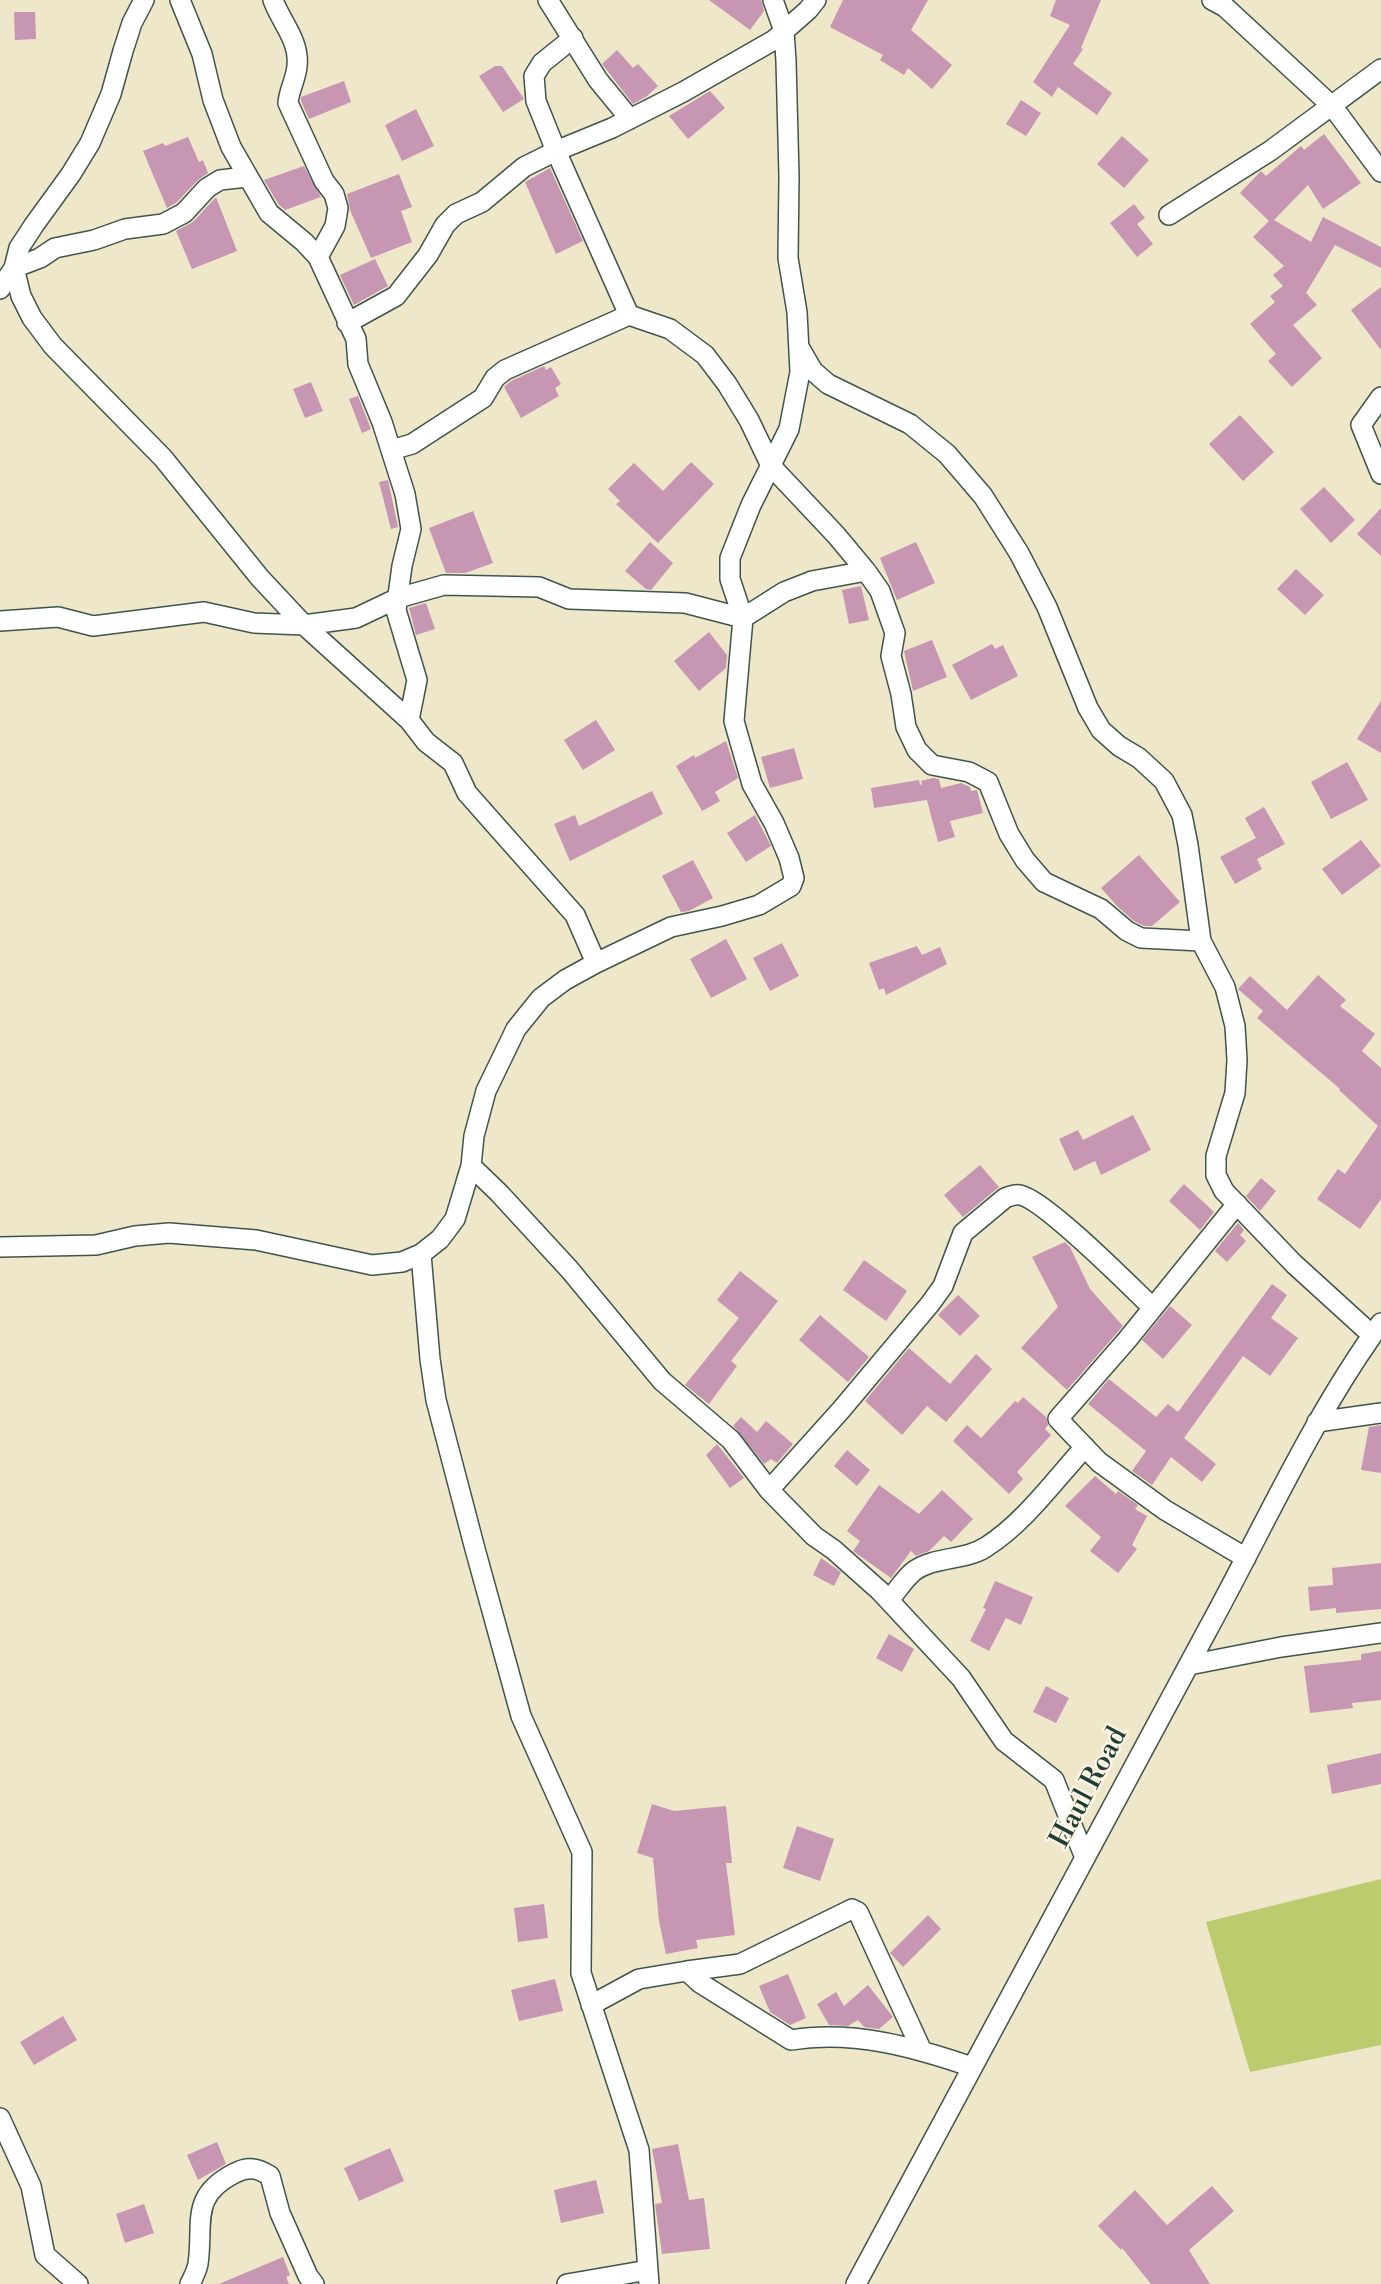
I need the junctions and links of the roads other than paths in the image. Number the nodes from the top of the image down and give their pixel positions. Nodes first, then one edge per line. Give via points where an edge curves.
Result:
1 (144, 0) edge
2 (180, 0) edge
3 (273, 0) edge
4 (548, 0) edge
5 (773, 0) edge
6 (816, 0) edge
7 (1212, 0) edge
8 (784, 31) junction
9 (573, 38) junction
10 (1381, 69) edge
11 (1333, 107) junction
12 (630, 119) junction
13 (556, 150) junction
14 (1381, 172) edge
15 (247, 177) junction
16 (1169, 215) dead end
17 (318, 257) junction
18 (15, 268) junction
19 (0, 289) edge
20 (629, 315) junction
21 (347, 323) junction
22 (799, 347) junction
23 (1381, 397) edge
24 (390, 450) junction
25 (771, 466) junction
26 (1381, 474) edge
27 (866, 571) junction
28 (398, 598) junction
29 (743, 618) junction
30 (0, 621) edge
31 (304, 625) junction
32 (409, 720) junction
33 (1202, 941) junction
34 (596, 963) junction
35 (471, 1166) junction
36 (1237, 1204) junction
37 (0, 1247) edge
38 (421, 1254) junction
39 (1153, 1308) junction
40 (1376, 1329) edge
41 (1381, 1413) edge
42 (1317, 1422) junction
43 (1085, 1447) junction
44 (769, 1490) junction
45 (1246, 1558) junction
46 (889, 1600) junction
47 (1381, 1633) edge
48 (1189, 1665) junction
49 (1085, 1858) junction
50 (687, 1971) junction
51 (591, 2006) junction
52 (922, 2051) junction
53 (972, 2067) junction
54 (0, 2118) edge
55 (198, 2265) junction
56 (649, 2277) edge
57 (78, 2284) edge
58 (190, 2284) edge
59 (206, 2284) edge
60 (314, 2284) edge
61 (567, 2284) edge
62 (856, 2284) edge

1 - 18 street via 90,143 19,248
2 - 15 street via 202,54 213,100
3 - 17 street via 298,52 288,103 338,208 335,226
4 - 9 street
5 - 8 street
6 - 8 street
7 - 11 street via 1225,6
8 - 12 street
8 - 22 street via 788,258
9 - 12 street via 598,80
9 - 13 street via 542,63 534,76 536,101
10 - 11 street
11 - 14 street
11 - 16 street
12 - 13 street
13 - 20 street
13 - 21 street via 524,167 482,202 456,214 396,296
15 - 17 street via 269,213
15 - 18 street via 220,180 184,213 163,224 55,248
17 - 21 street
18 - 19 street
18 - 31 street via 21,296 53,346 163,458
20 - 24 street via 505,370 484,398 412,444
20 - 25 street via 670,329 705,355 733,393
21 - 24 street
22 - 25 street via 800,372 789,429
22 - 33 street via 813,371 828,384 910,424 947,454 983,496 1041,596 1101,730 1164,780 1182,815
23 - 26 street via 1361,425
24 - 28 street via 411,529
25 - 27 street
25 - 29 street via 730,558 730,579
27 - 29 street via 803,584
27 - 33 street via 880,591 895,633 891,656 906,727 917,750 932,765 969,772 988,782 1009,834 1044,882 1101,909 1141,938
28 - 29 street via 444,585 539,587 569,598 685,603
28 - 31 street via 356,618
28 - 32 street via 396,610 417,680
29 - 34 street via 734,721 752,784 789,858 794,878 791,886 759,905 671,927
30 - 31 street via 58,617 93,626 204,612 254,623
31 - 32 street
32 - 34 street via 426,742 453,763 467,793 575,915
33 - 36 street via 1225,987 1235,1026 1235,1093 1216,1156 1216,1175
34 - 35 street via 541,998 516,1029 486,1091
35 - 38 street via 455,1219
35 - 44 street via 569,1269 662,1381 731,1440
36 - 39 street
36 - 40 street via 1294,1264
37 - 38 street via 96,1245 169,1234 256,1240 372,1265 402,1262
38 - 51 street via 436,1400 475,1549 521,1716 582,1852 581,1973
39 - 43 street via 1058,1419
39 - 44 street via 1045,1209 1022,1195 1005,1198 963,1233 943,1286 930,1304
40 - 42 street, Haul Road
41 - 42 street
42 - 45 street, Haul Road
43 - 45 street via 1098,1462 1165,1510
43 - 46 street via 1022,1516 984,1549 914,1571
44 - 46 street via 814,1536
45 - 48 street, Haul Road
46 - 49 street via 961,1678 1004,1741 1054,1780
47 - 48 street
48 - 49 street, Haul Road
49 - 53 street, Haul Road
50 - 51 street via 639,1979
50 - 52 street via 791,2040 853,2037
50 - 52 street via 740,1964 852,1909 858,1912
51 - 56 street via 639,2150
52 - 53 street
53 - 62 street, Haul Road
54 - 57 street via 31,2186 45,2255
55 - 58 street
55 - 59 street
55 - 60 street via 198,2227 206,2197 219,2181 242,2170 259,2169 270,2176 280,2213
56 - 61 street

